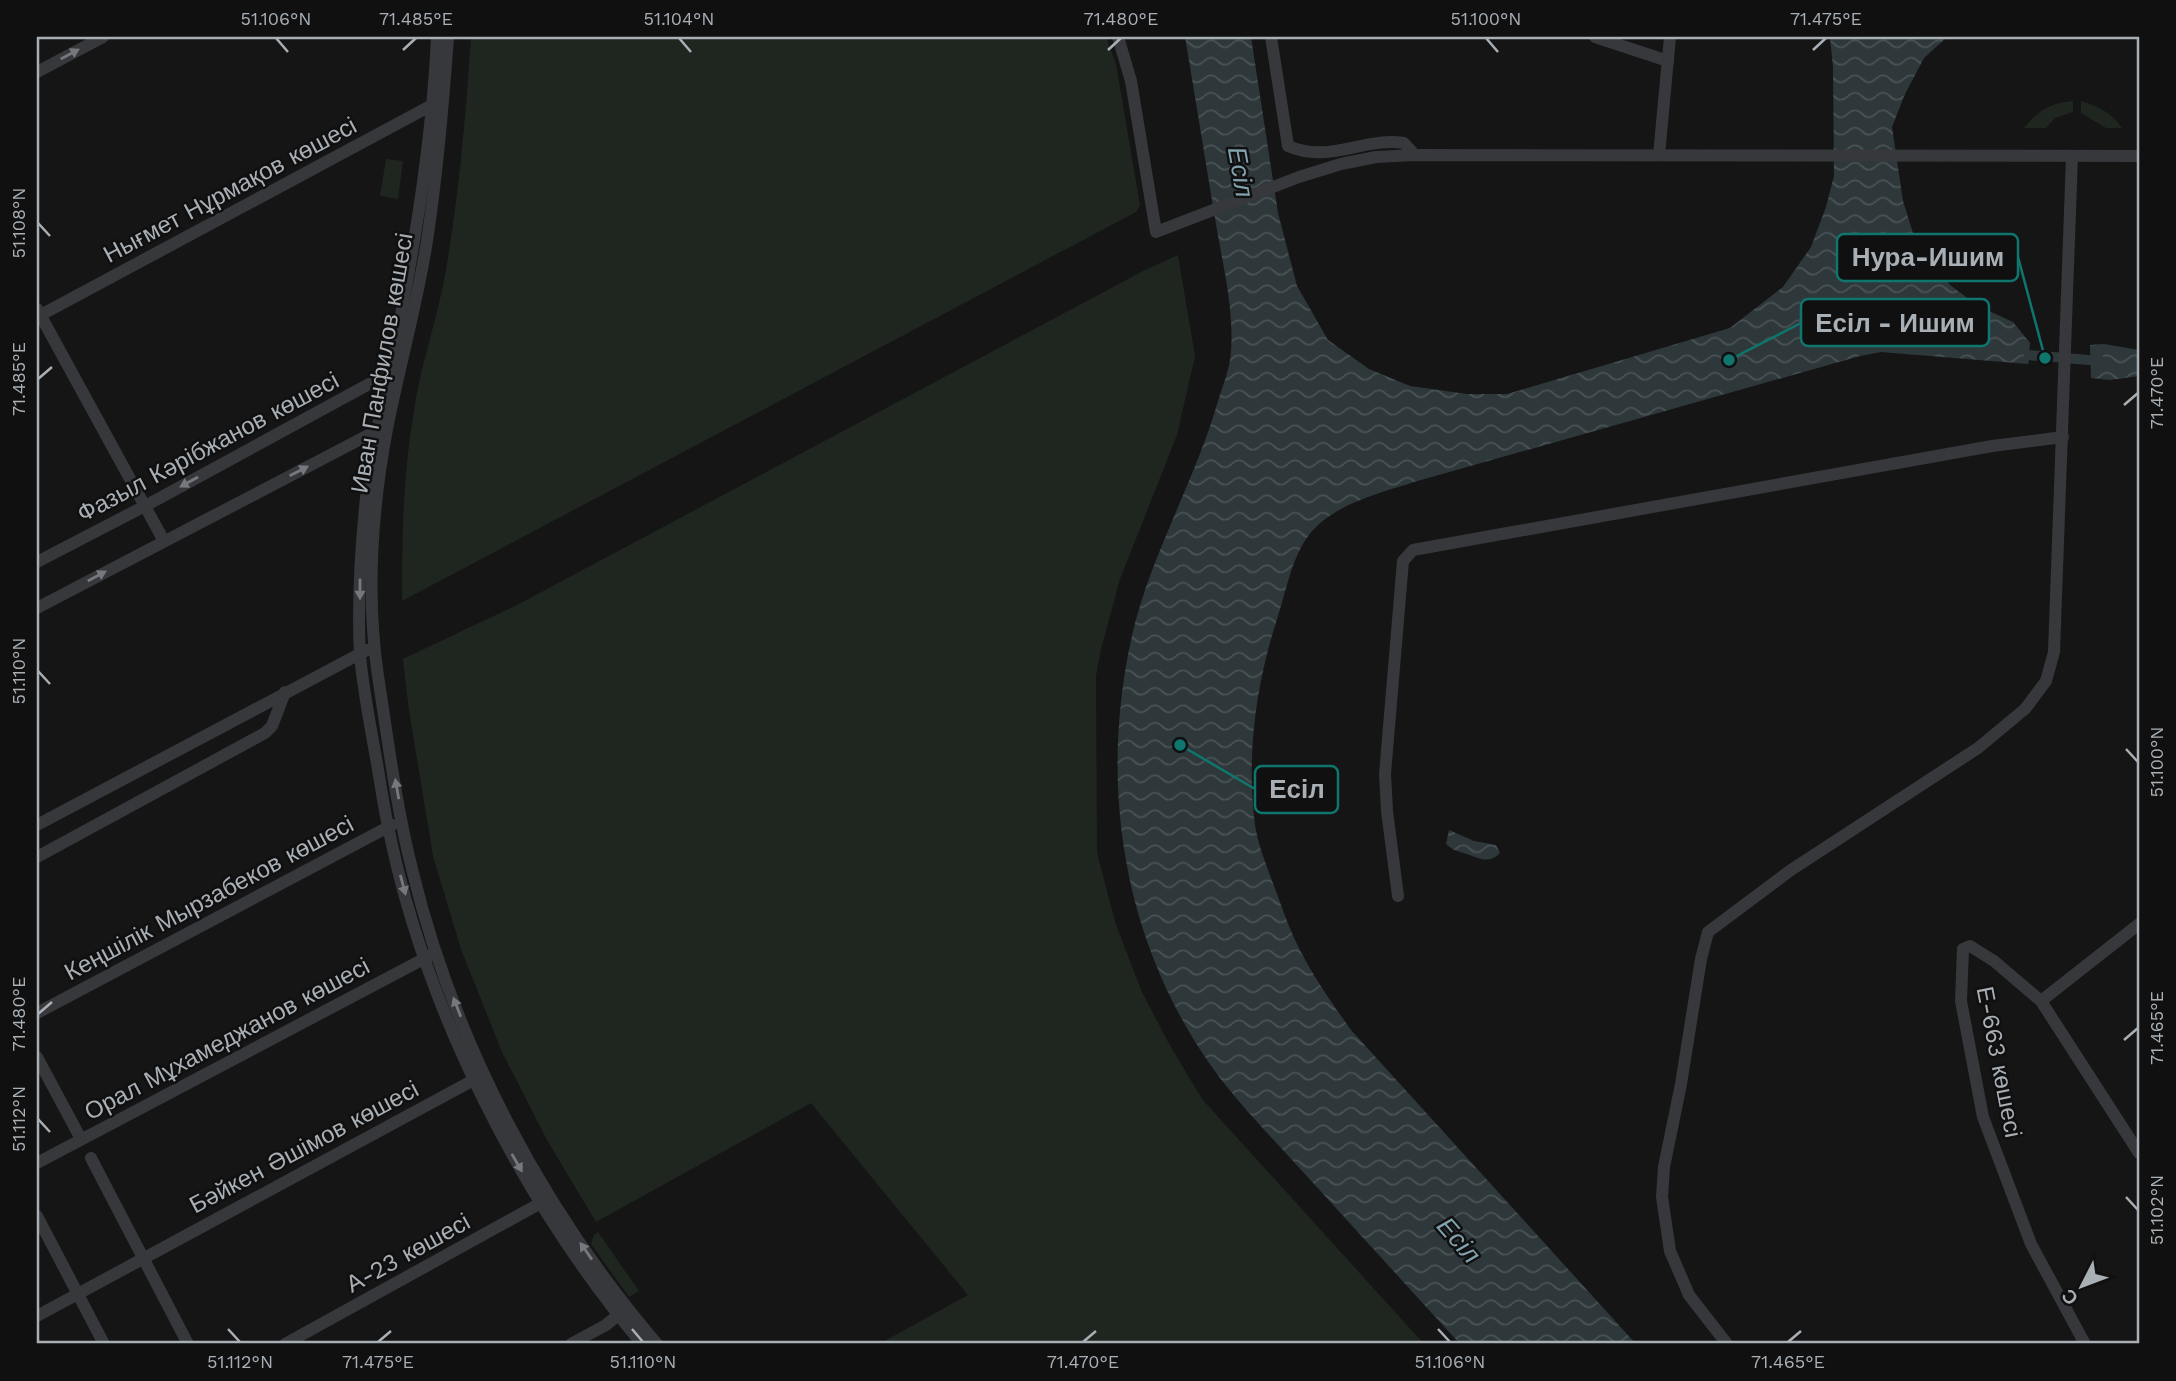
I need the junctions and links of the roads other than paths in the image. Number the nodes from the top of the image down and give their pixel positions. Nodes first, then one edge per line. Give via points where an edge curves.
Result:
1 (103, 37) edge
2 (437, 37) edge
3 (448, 37) edge
4 (1118, 37) edge
5 (1270, 37) edge
6 (1595, 37) edge
7 (1670, 37) edge
8 (1668, 61) junction
9 (37, 72) edge
10 (439, 105) junction
11 (1415, 155) junction
12 (1659, 155) junction
13 (2072, 156) junction
14 (2139, 156) edge
15 (38, 314) edge
16 (395, 371) junction
17 (381, 430) junction
18 (2063, 437) junction
19 (145, 506) junction
20 (164, 541) junction
21 (37, 562) edge
22 (37, 608) edge
23 (373, 646) junction
24 (360, 653) junction
25 (285, 692) junction
26 (402, 820) junction
27 (37, 825) edge
28 (388, 827) junction
29 (37, 857) edge
30 (1398, 896) dead end
31 (2139, 924) edge
32 (431, 955) junction
33 (2042, 1001) junction
34 (37, 1013) edge
35 (37, 1057) edge
36 (480, 1077) junction
37 (81, 1139) junction
38 (2139, 1153) edge
39 (91, 1158) dead end
40 (37, 1163) edge
41 (546, 1200) junction
42 (37, 1216) edge
43 (143, 1257) junction
44 (77, 1292) junction
45 (622, 1312) junction
46 (37, 1316) edge
47 (104, 1344) edge
48 (188, 1344) edge
49 (285, 1344) edge
50 (571, 1344) edge
51 (642, 1344) edge
52 (657, 1344) edge
53 (1727, 1344) edge
54 (2085, 1344) edge

9 -> 1 street
2 - 10 street, Иван Панфилов көшесі
3 - 10 street, Иван Панфилов көшесі
4 - 11 street via 1131,81 1156,232 1341,164
5 - 11 street via 1288,146 1303,153 1325,154 1386,140 1404,143
6 - 8 street
7 - 8 street
8 - 12 street
10 - 15 street, Нығмет Нұрмақов көшесі
10 - 16 street, Иван Панфилов көшесі via 426,248
11 - 12 street
12 - 13 street
13 - 14 street
13 - 18 street
15 - 19 street
16 - 17 street, Иван Панфилов көшесі
16 -> 19 street, Фазыл Кәрібжанов көшесі
20 -> 17 street
17 - 23 street, Иван Панфилов көшесі via 372,568
17 -> 24 street, Иван Панфилов көшесі via 367,488 360,566
18 - 30 street via 1413,550 1403,561 1385,774
18 - 53 street via 2054,652 2046,681 2025,709 1978,748 1791,870 1708,932 1662,1196 1670,1251 1689,1295
19 - 20 street
19 - 21 street, Фазыл Кәрібжанов көшесі
22 -> 20 street
23 - 24 street
26 -> 23 street, Иван Панфилов көшесі
24 - 25 street
24 - 28 street, Иван Панфилов көшесі
25 - 27 street
25 - 29 street via 265,733
26 - 28 street, Кеңшілік Мырзабеков көшесі
26 - 32 street, Иван Панфилов көшесі
28 -> 32 street, Иван Панфилов көшесі
28 - 34 street, Кеңшілік Мырзабеков көшесі
31 - 33 street
32 - 36 street, Иван Панфилов көшесі
32 - 37 street, Орал Мұхамеджанов көшесі
33 - 38 street, Е-663 көшесі
33 - 54 street, Е-663 көшесі via 1994,961 1970,946 1963,949 1961,1001 1983,1117 2031,1244
35 - 37 street
36 - 41 street, Иван Панфилов көшесі via 515,1160
36 - 43 street, Бәйкен Әшімов көшесі
37 - 40 street, Орал Мұхамеджанов көшесі
39 - 43 street
41 - 45 street, Иван Панфилов көшесі via 566,1244
41 - 49 street, А-23 көшесі
42 - 44 street
43 - 44 street, Бәйкен Әшімов көшесі
43 - 48 street
44 - 46 street, Бәйкен Әшімов көшесі
44 - 47 street
45 - 50 street
45 - 51 street, Иван Панфилов көшесі
45 - 52 street, Иван Панфилов көшесі

